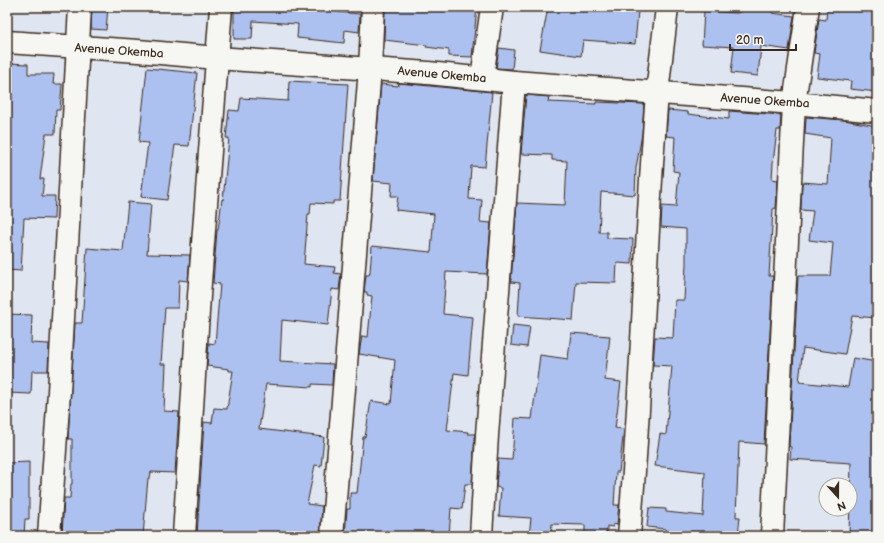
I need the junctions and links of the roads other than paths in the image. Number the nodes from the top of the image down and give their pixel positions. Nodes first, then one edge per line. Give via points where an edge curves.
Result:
1 (80, 7) edge
2 (221, 7) edge
3 (372, 7) edge
4 (492, 7) edge
5 (667, 7) edge
6 (808, 7) edge
7 (7, 42) edge
8 (77, 48) junction
9 (217, 58) junction
10 (370, 69) junction
11 (482, 78) junction
12 (514, 82) junction
13 (657, 93) junction
14 (794, 103) junction
15 (877, 111) edge
16 (49, 536) edge
17 (184, 536) edge
18 (332, 536) edge
19 (482, 536) edge
20 (629, 536) edge
21 (772, 536) edge

1 - 8 street
2 - 9 street
3 - 10 street
4 - 11 street
5 - 13 street
6 - 14 street
7 - 8 street, Avenue Okemba
8 - 9 street, Avenue Okemba
8 - 16 street
9 - 10 street, Avenue Okemba
9 - 17 street
10 - 11 street, Avenue Okemba
10 - 18 street
11 - 12 street, Avenue Okemba
12 - 13 street, Avenue Okemba
12 - 19 street via 487,435
13 - 14 street, Avenue Okemba
13 - 20 street
14 - 15 street, Avenue Okemba
14 - 21 street

